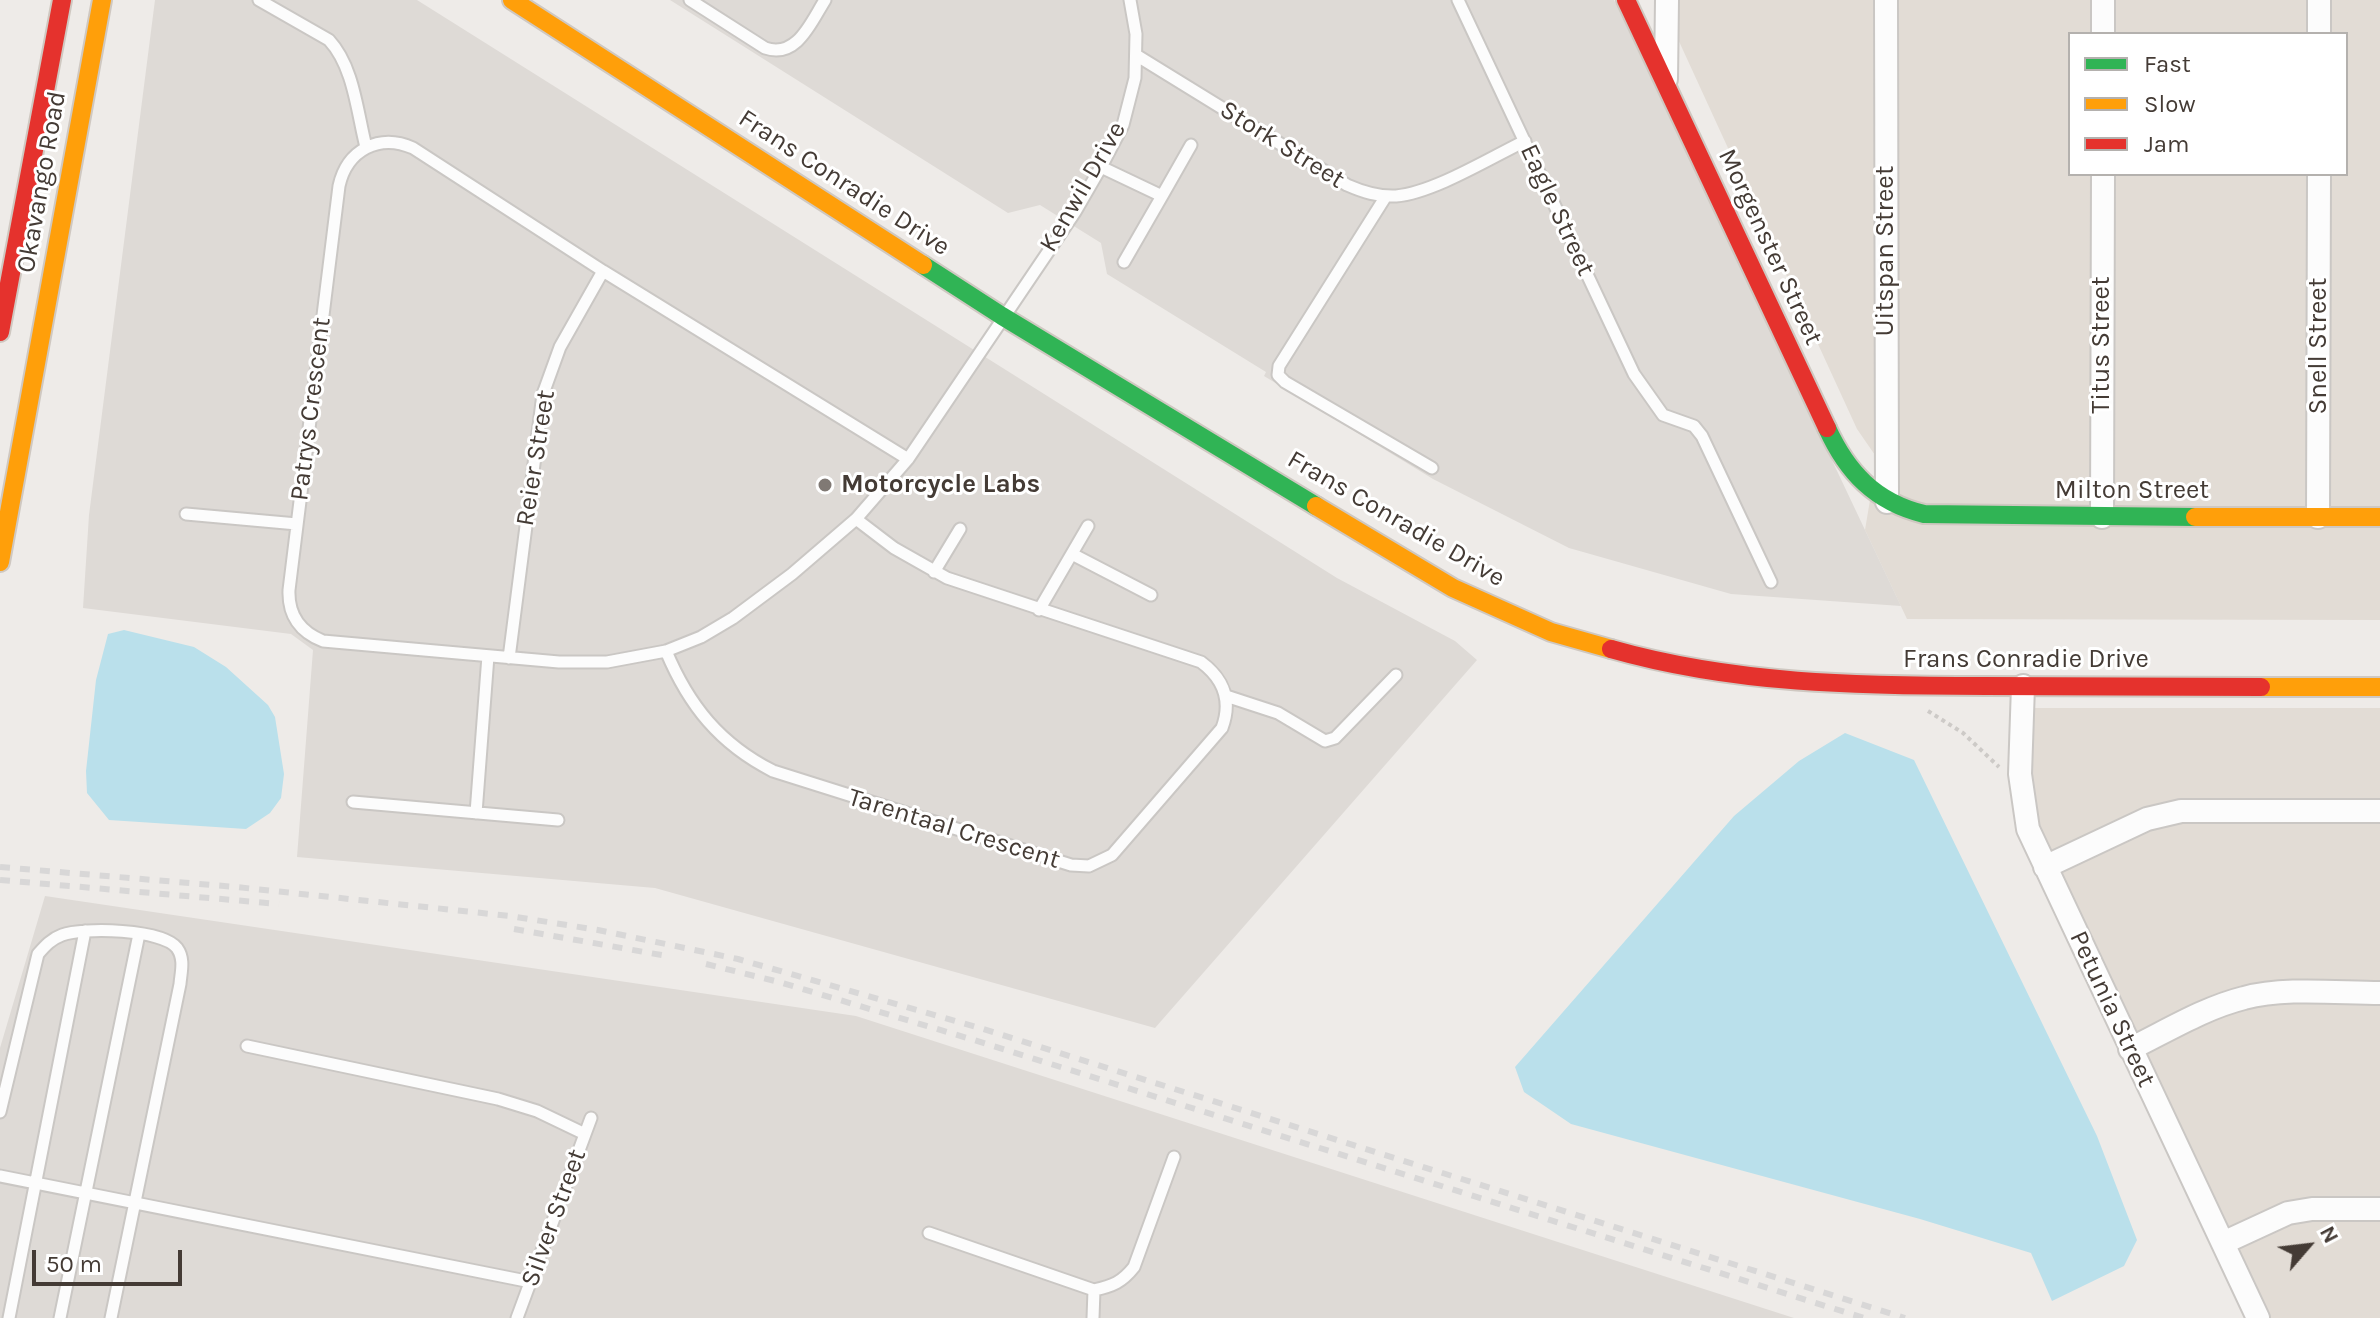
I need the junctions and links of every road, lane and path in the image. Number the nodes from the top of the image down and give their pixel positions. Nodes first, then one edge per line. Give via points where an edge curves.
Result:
1 (62, 0) edge
2 (102, 0) edge
3 (259, 0) edge
4 (512, 0) edge
5 (690, 0) edge
6 (825, 0) edge
7 (1130, 0) edge
8 (1458, 0) edge
9 (1626, 0) edge
10 (1667, 0) edge
11 (1886, 0) edge
12 (2103, 0) edge
13 (2319, 0) edge
14 (2103, 32) edge
15 (2319, 32) edge
16 (1136, 55) junction
17 (1666, 86) junction
18 (1525, 141) junction
19 (1191, 145) dead end
20 (366, 147) junction
21 (1101, 167) junction
22 (2103, 176) edge
23 (2319, 176) edge
24 (1162, 196) junction
25 (1386, 196) junction
26 (1124, 262) dead end
27 (603, 271) junction
28 (1002, 316) junction
29 (0, 332) edge
30 (908, 459) junction
31 (1432, 468) dead end
32 (1887, 502) junction
33 (186, 514) dead end
34 (2102, 517) junction
35 (2318, 517) junction
36 (2380, 517) edge
37 (856, 519) junction
38 (297, 524) junction
39 (1088, 526) dead end
40 (960, 529) dead end
41 (1072, 554) junction
42 (0, 562) edge
43 (934, 572) junction
44 (1771, 582) dead end
45 (1151, 595) dead end
46 (1039, 610) junction
47 (666, 651) junction
48 (488, 656) junction
49 (509, 658) junction
50 (1396, 675) dead end
51 (2023, 686) junction
52 (2380, 687) edge
53 (1226, 696) junction
54 (1927, 710) dead end
55 (2005, 775) dead end
56 (353, 802) dead end
57 (2380, 811) edge
58 (476, 813) junction
59 (558, 820) dead end
60 (2045, 867) junction
61 (85, 931) junction
62 (139, 934) junction
63 (2380, 993) edge
64 (247, 1046) dead end
65 (2130, 1049) junction
66 (0, 1112) edge
67 (591, 1118) dead end
68 (585, 1134) junction
69 (1174, 1157) dead end
70 (0, 1176) edge
71 (37, 1184) junction
72 (85, 1194) junction
73 (134, 1204) junction
74 (2380, 1209) edge
75 (929, 1233) dead end
76 (2223, 1243) junction
77 (531, 1282) junction
78 (1094, 1290) junction
79 (9, 1318) edge
80 (60, 1318) edge
81 (111, 1318) edge
82 (517, 1318) edge
83 (1093, 1318) edge
84 (2258, 1318) edge

1 - 29 street, Okavango Road
2 - 42 street, Okavango Road
3 - 20 lane via 336,48 346,66
4 - 28 street, Frans Conradie Drive
5 - 6 lane via 765,48 778,50 798,41
7 - 16 lane, Kenwil Drive
8 - 18 lane, Eagle Street
9 - 17 street, Morgenster Street
10 - 17 street
11 - 32 street, Uitspan Street
12 - 14 street
13 - 15 street
16 - 21 lane, Kenwil Drive via 1123,125
16 - 25 lane, Stork Street via 1347,185
17 - 32 street, Morgenster Street via 1836,448 1857,479
18 - 25 lane, Stork Street via 1420,191
18 - 44 lane, Eagle Street via 1634,374 1663,415 1694,426 1702,436
19 - 24 lane
20 - 27 lane via 385,142 413,148
20 - 38 lane, Patrys Crescent via 345,167 339,186
21 - 24 lane
21 - 28 lane, Kenwil Drive
22 - 34 street, Titus Street
23 - 35 street, Snell Street
24 - 26 lane
25 - 31 lane via 1278,375
27 - 30 lane
27 - 49 lane, Reier Street via 560,347 543,394
28 - 30 lane, Patrys Crescent
28 - 51 street, Frans Conradie Drive via 1453,588 1551,632 1649,660 1805,683
30 - 37 lane, Patrys Crescent
32 - 34 street, Milton Street via 1912,513 1941,516
33 - 38 lane
34 - 35 street, Milton Street
35 - 36 street, Milton Street
37 - 43 lane
37 - 47 lane, Patrys Crescent via 733,618
38 - 48 lane, Patrys Crescent via 289,600 294,619 307,633 332,642
39 - 41 lane
40 - 43 lane
41 - 45 lane
41 - 46 lane
43 - 46 lane
46 - 53 lane via 1201,662 1218,677
47 - 49 lane, Patrys Crescent via 607,662
47 - 53 lane, Tarentaal Crescent via 707,723 754,762 793,779 1080,866 1112,855 1216,737 1226,718
48 - 49 lane, Patrys Crescent
48 - 58 lane
50 - 53 lane via 1335,738 1325,741 1278,713
51 - 52 street, Frans Conradie Drive
51 - 60 street, Petunia Street via 2023,809
54 - 55 path via 1963,733
56 - 58 lane
57 - 60 street via 2181,811 2147,819
58 - 59 lane
60 - 65 street, Petunia Street
61 - 62 lane
61 - 66 lane via 62,935 38,954
61 - 71 lane
62 - 72 lane
62 - 73 lane via 172,942 182,962
63 - 65 street via 2246,997
64 - 68 lane via 498,1099
65 - 76 street, Petunia Street
67 - 68 lane, Silver Street
68 - 77 lane, Silver Street
69 - 78 lane via 1134,1267 1115,1286
70 - 71 lane
71 - 72 lane
71 - 79 lane
72 - 73 lane
72 - 80 lane
73 - 77 lane
73 - 81 lane
74 - 76 street via 2288,1213
75 - 78 lane
76 - 84 street, Petunia Street
77 - 82 lane, Silver Street
78 - 83 lane

